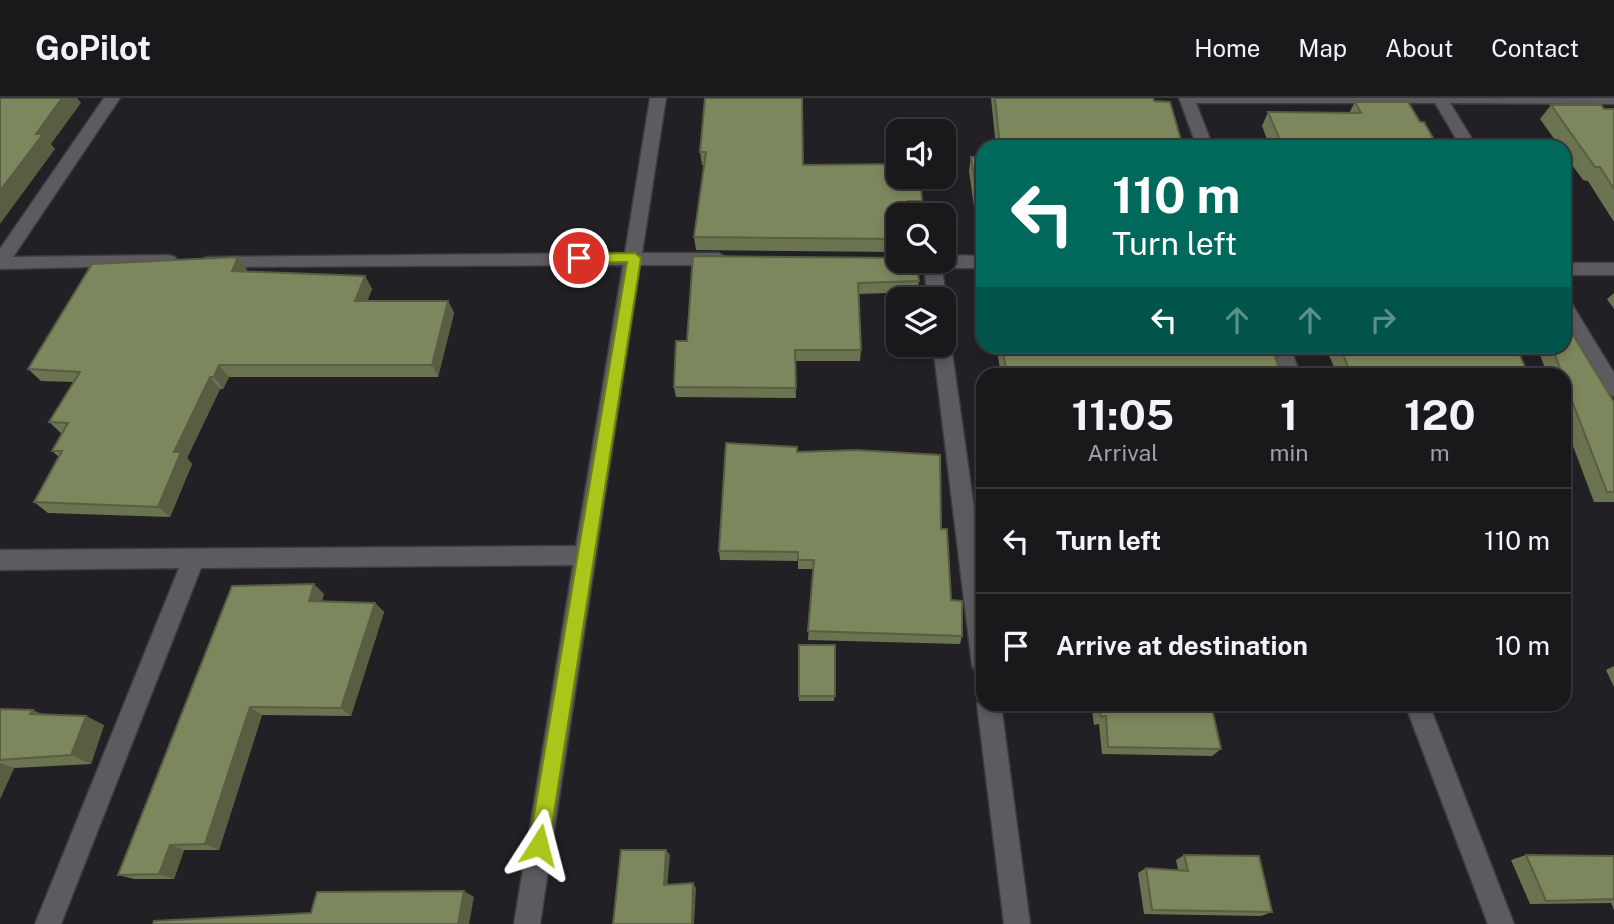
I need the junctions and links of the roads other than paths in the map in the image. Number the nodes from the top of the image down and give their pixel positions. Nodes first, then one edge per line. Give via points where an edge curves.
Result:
1 (112, 98) edge
2 (658, 98) edge
3 (1187, 98) edge
4 (1440, 99) edge
5 (1614, 99) edge
6 (1202, 140) edge
7 (1465, 140) edge
8 (635, 258) junction
9 (743, 259) edge
10 (864, 261) edge
11 (886, 261) edge
12 (956, 261) edge
13 (0, 262) edge
14 (976, 262) edge
15 (1571, 269) edge
16 (1614, 269) edge
17 (1571, 318) edge
18 (944, 357) edge
19 (1614, 389) edge
20 (585, 555) junction
21 (194, 558) junction
22 (0, 559) edge
23 (976, 603) edge
24 (990, 711) edge
25 (1420, 711) edge
26 (48, 924) edge
27 (527, 924) edge
28 (1017, 924) edge
29 (1502, 924) edge

1 - 13 street
2 - 8 street
3 - 4 street
3 - 6 street
4 - 5 street
4 - 7 street
8 - 9 street
8 - 13 street
8 - 20 street
10 - 11 street
12 - 14 street
15 - 16 street
17 - 19 street
18 - 23 street
20 - 21 street
20 - 27 street
21 - 22 street
21 - 26 street
24 - 28 street
25 - 29 street

